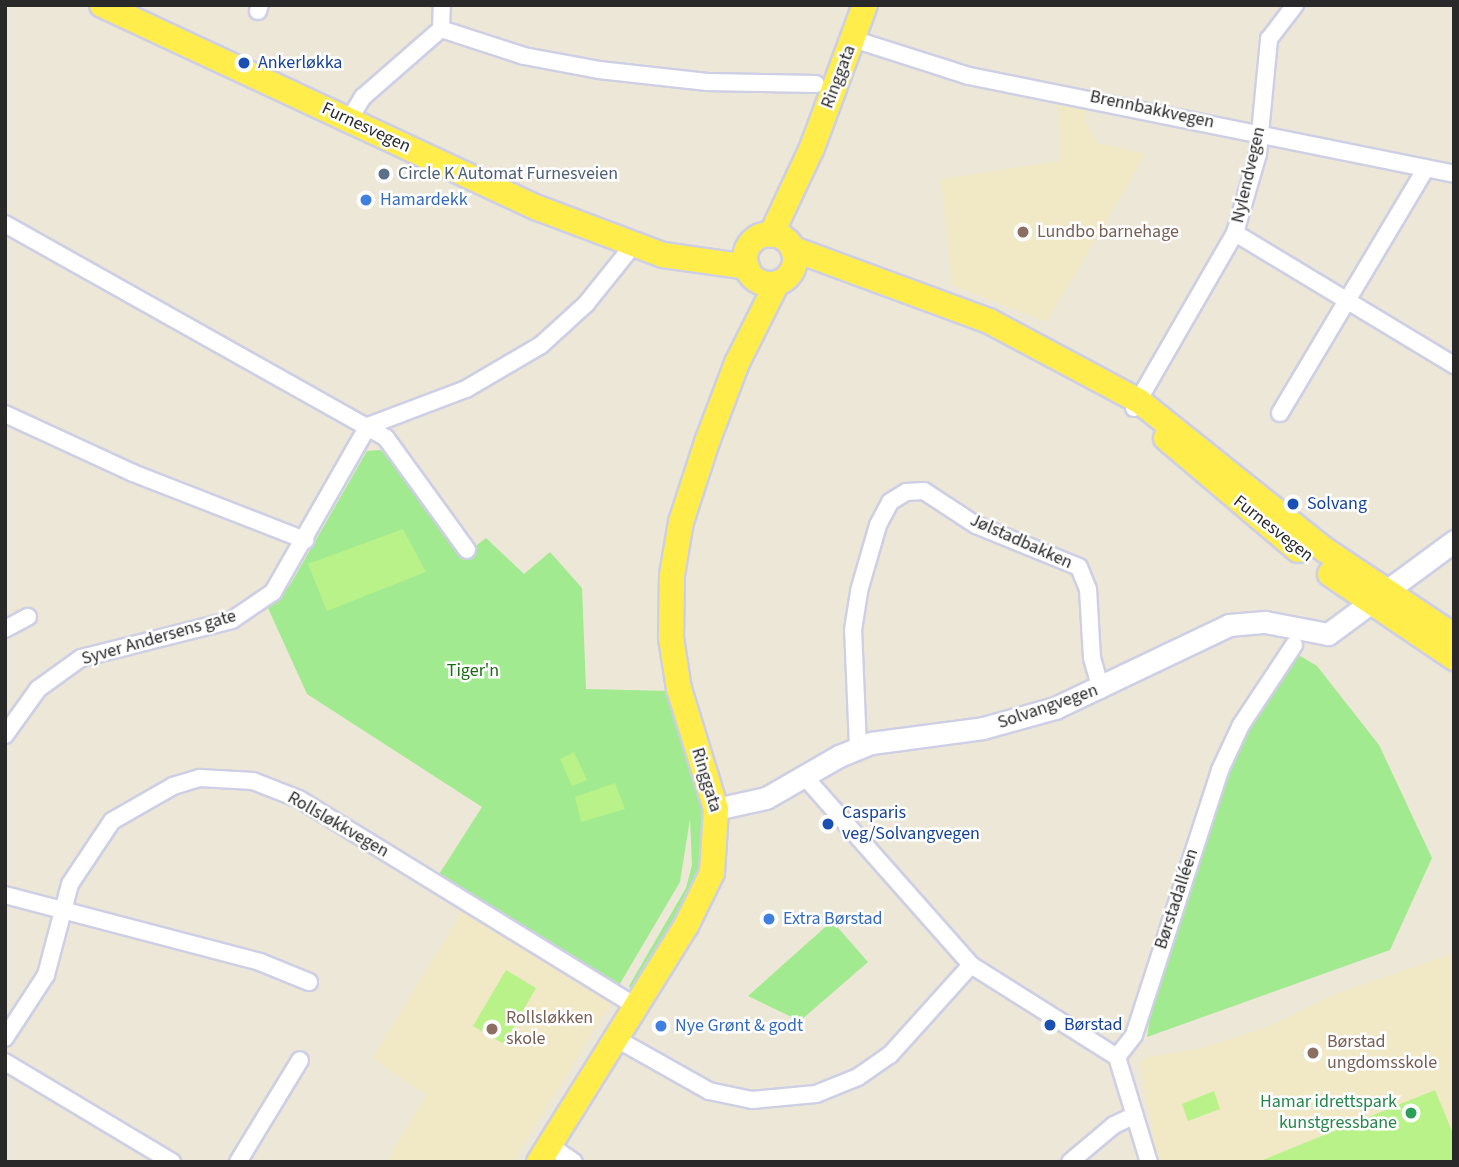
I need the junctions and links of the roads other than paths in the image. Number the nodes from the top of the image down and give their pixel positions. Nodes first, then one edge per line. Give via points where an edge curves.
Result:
1 (102, 5) edge
2 (442, 5) edge
3 (865, 5) edge
4 (1294, 5) edge
5 (441, 29) junction
6 (853, 39) junction
7 (816, 84) dead end
8 (349, 120) junction
9 (1261, 133) junction
10 (1426, 168) junction
11 (1454, 174) edge
12 (5, 225) edge
13 (1235, 233) junction
14 (784, 242) junction
15 (634, 244) junction
16 (763, 271) junction
17 (876, 283) junction
18 (1347, 302) junction
19 (1454, 365) edge
20 (1136, 405) junction
21 (1280, 413) dead end
22 (5, 414) edge
23 (368, 426) junction
24 (305, 540) junction
25 (1454, 541) edge
26 (467, 550) dead end
27 (1379, 600) junction
28 (28, 617) dead end
29 (5, 629) edge
30 (1454, 636) edge
31 (1294, 645) dead end
32 (1454, 658) edge
33 (1101, 690) junction
34 (5, 735) edge
35 (858, 747) junction
36 (804, 776) junction
37 (716, 809) junction
38 (5, 895) edge
39 (62, 908) junction
40 (971, 965) junction
41 (309, 982) dead end
42 (637, 1007) junction
43 (5, 1038) edge
44 (615, 1038) junction
45 (1117, 1057) junction
46 (300, 1060) dead end
47 (5, 1062) edge
48 (1133, 1116) junction
49 (544, 1153) edge
50 (172, 1162) edge
51 (238, 1162) edge
52 (574, 1162) edge
53 (1070, 1162) edge
54 (1149, 1162) edge

1 - 8 main road, Furnesvegen
2 - 5 street
3 - 6 main road, Ringgata
4 - 9 street, Nylendvegen via 1269,39
5 - 7 street via 524,55 599,70 706,82
5 - 8 street via 363,97
6 - 9 street, Brennbakkvegen via 969,76
6 - 14 main road, Ringgata via 812,148
8 - 15 main road, Furnesvegen via 538,208
9 - 10 street, Brennbakkvegen
9 - 13 street, Nylendvegen
10 - 11 street, Brennbakkvegen
10 - 18 street
12 - 23 street
13 - 18 street
13 - 20 street, Nylendvegen
14 - 16 main road, Ringgata
14 - 16 main road via 758,238
14 - 17 main road, Furnesvegen
15 - 16 main road, Furnesvegen via 663,255
15 - 23 street via 586,304 541,345 466,389
16 - 17 main road, Furnesvegen
16 - 37 main road, Ringgata via 737,363 681,522 671,596 679,689
17 - 20 main road, Furnesvegen via 989,321
18 - 19 street
18 - 21 street
20 - 27 main road, Furnesvegen via 1235,500
22 - 24 street via 133,474
23 - 24 street, Syver Andersens gate
23 - 26 street via 386,438
24 - 34 street, Syver Andersens gate via 282,580 253,609 209,627 81,658 38,689
25 - 27 main road, Solvangvegen
27 - 30 main road, Furnesvegen
27 - 32 main road, Furnesvegen
27 - 33 main road, Solvangvegen via 1328,634 1258,622 1228,625
28 - 29 street
31 - 45 street, Børstadalléen via 1241,725 1220,770 1134,1035
33 - 35 main road, Solvangvegen via 1004,723
33 - 35 street, Jølstadbakken via 1092,658 1088,589 1079,567 976,525 924,491 906,492 890,502 878,525 859,590 853,641
35 - 36 main road, Solvangvegen
36 - 37 main road, Solvangvegen via 759,801
36 - 40 street
37 - 42 main road, Ringgata via 718,838 707,886
38 - 39 street
39 - 41 street via 260,962
39 - 42 street, Rollsløkkvegen via 70,884 112,821 133,806 200,778 253,781 299,799
39 - 43 street, Rollsløkkvegen via 46,975
40 - 44 street via 874,1068 816,1094 752,1100 720,1094 665,1071
40 - 45 street
42 - 44 main road, Ringgata
44 - 49 main road, Ringgata
45 - 48 street
46 - 51 street
47 - 50 street
48 - 53 street via 1099,1136
48 - 54 street
49 - 52 street

